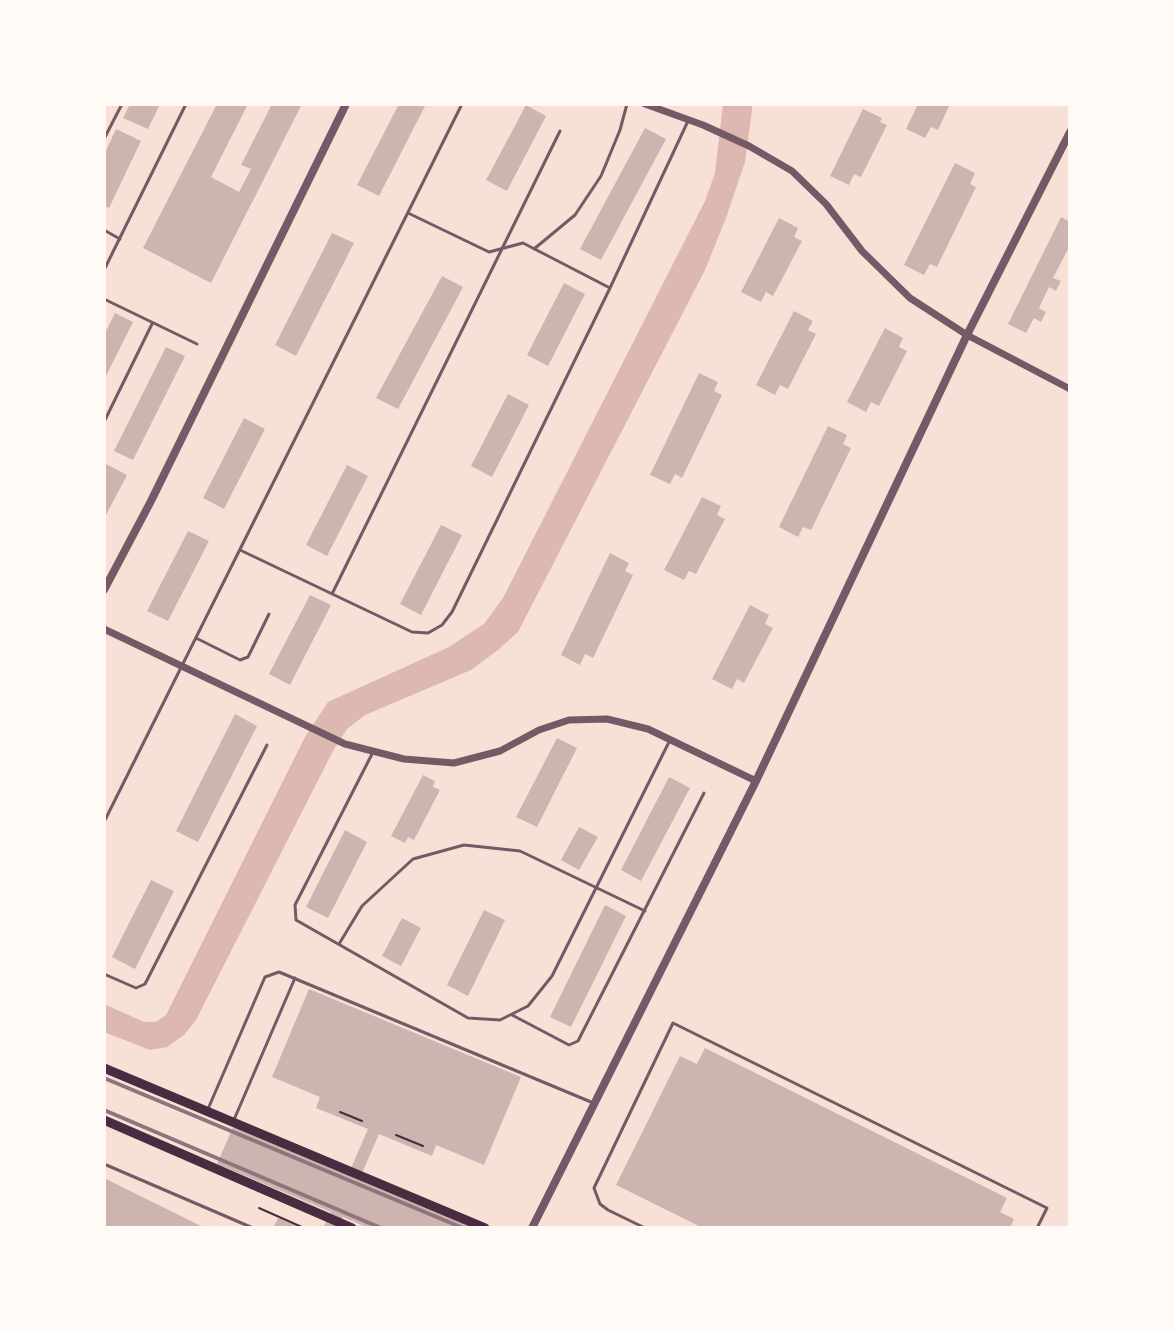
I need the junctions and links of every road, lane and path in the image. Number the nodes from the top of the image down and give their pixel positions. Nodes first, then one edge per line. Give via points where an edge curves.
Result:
1 (122, 104) edge
2 (186, 104) edge
3 (346, 104) edge
4 (462, 104) edge
5 (627, 104) edge
6 (645, 104) edge
7 (689, 120) junction
8 (560, 131) dead end
9 (1070, 132) edge
10 (104, 139) edge
11 (408, 213) junction
12 (104, 230) edge
13 (120, 239) junction
14 (500, 249) junction
15 (534, 249) junction
16 (104, 270) edge
17 (610, 288) junction
18 (104, 299) edge
19 (152, 324) junction
20 (967, 335) junction
21 (197, 344) dead end
22 (1070, 389) edge
23 (104, 422) edge
24 (240, 550) junction
25 (104, 590) edge
26 (332, 594) junction
27 (269, 614) dead end
28 (104, 629) edge
29 (196, 638) junction
30 (182, 666) junction
31 (670, 740) junction
32 (267, 745) dead end
33 (374, 751) junction
34 (756, 781) junction
35 (704, 793) dead end
36 (104, 822) edge
37 (597, 886) junction
38 (645, 911) junction
39 (339, 944) junction
40 (104, 974) edge
41 (295, 978) junction
42 (511, 1015) junction
43 (104, 1068) edge
44 (595, 1103) junction
45 (207, 1111) junction
46 (340, 1112) dead end
47 (104, 1120) edge
48 (362, 1121) dead end
49 (233, 1122) junction
50 (396, 1135) dead end
51 (423, 1146) dead end
52 (104, 1164) edge
53 (259, 1208) dead end
54 (253, 1228) edge
55 (304, 1228) edge
56 (352, 1228) edge
57 (485, 1228) edge
58 (532, 1228) edge
59 (645, 1228) edge
60 (1037, 1228) edge

1 - 10 lane
2 - 13 lane
3 - 25 street
4 - 11 lane
5 - 15 lane via 601,176 575,215
6 - 7 street
7 - 17 lane
7 - 20 street via 792,171 891,282
8 - 14 lane
9 - 20 street
11 - 14 lane via 489,252
11 - 24 lane
12 - 13 lane
13 - 16 lane
14 - 15 lane via 523,243
14 - 26 lane
15 - 17 lane
17 - 26 lane via 442,625 428,633 412,632
18 - 19 lane
19 - 21 lane
19 - 23 lane
20 - 22 street
20 - 34 street
24 - 26 lane
24 - 29 lane
27 - 29 lane via 248,657 240,660
28 - 30 street
29 - 30 lane
30 - 33 street via 345,744
30 - 36 lane
31 - 33 street via 607,719 569,720 500,751 454,763
31 - 34 street
31 - 37 lane
32 - 40 lane via 145,984 136,988
33 - 39 lane via 295,905 296,920
34 - 44 street
35 - 38 lane
37 - 38 lane
37 - 39 lane via 520,851 464,845 413,859 362,906
37 - 42 lane via 552,976 528,1006
38 - 42 lane via 578,1041 569,1045
39 - 42 lane via 468,1018 500,1020
41 - 44 lane
41 - 45 lane via 279,972 265,977
41 - 49 lane
43 - 45 main road
44 - 58 street
45 - 49 main road
46 - 48 path
47 - 56 main road
49 - 57 main road
50 - 51 path
52 - 54 lane
53 - 55 path
59 - 60 lane via 600,1204 594,1188 673,1023 1047,1208

